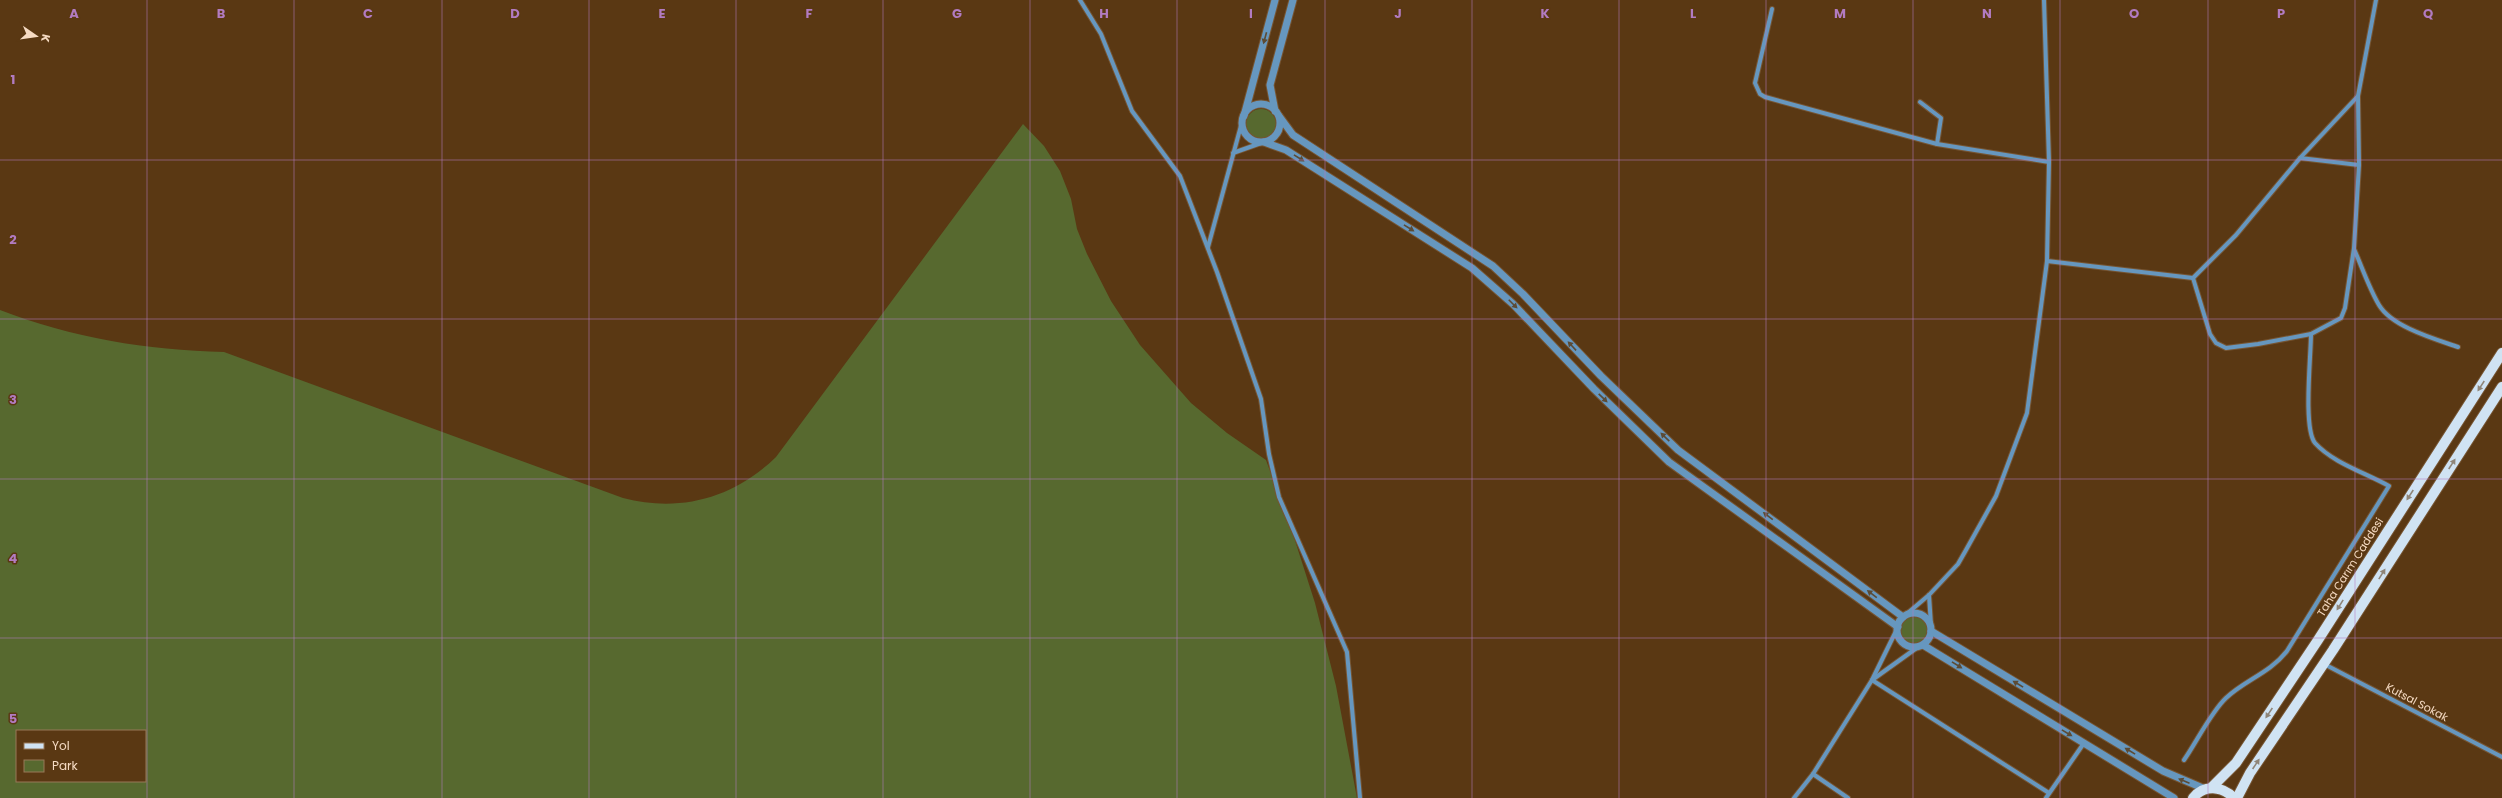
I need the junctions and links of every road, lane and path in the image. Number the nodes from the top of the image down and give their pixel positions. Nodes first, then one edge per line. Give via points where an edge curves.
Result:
1 (1080, 0) edge
2 (1275, 0) edge
3 (1293, 0) edge
4 (2044, 0) edge
5 (2376, 0) edge
6 (1772, 9) dead end
7 (2358, 96) junction
8 (1920, 102) dead end
9 (1277, 114) junction
10 (1243, 119) junction
11 (1264, 142) junction
12 (1937, 144) junction
13 (1233, 153) junction
14 (2300, 158) junction
15 (2049, 162) junction
16 (2359, 165) junction
17 (1208, 248) junction
18 (2354, 248) junction
19 (2047, 260) junction
20 (2193, 278) junction
21 (2311, 334) junction
22 (2458, 347) dead end
23 (2502, 354) edge
24 (2502, 387) edge
25 (1929, 595) junction
26 (1903, 617) junction
27 (1898, 627) junction
28 (1931, 628) junction
29 (1921, 646) junction
30 (2324, 663) junction
31 (1872, 680) junction
32 (2084, 743) junction
33 (2502, 756) edge
34 (2184, 760) dead end
35 (1813, 774) junction
36 (2208, 789) junction
37 (2050, 793) junction
38 (1360, 798) edge
39 (1794, 798) edge
40 (1848, 798) edge
41 (2046, 798) edge
42 (2174, 798) edge
43 (2193, 798) edge
44 (2234, 798) edge
45 (2237, 798) edge

1 - 17 street via 1101,34 1132,111 1180,176
2 -> 10 street
3 - 9 street via 1270,85
4 - 15 street
5 - 7 street
6 - 12 street via 1756,83 1760,94 1770,99
7 - 14 street
7 - 16 street
8 - 12 street via 1942,118
9 - 10 street via 1264,104 1258,104 1247,110
9 - 11 street via 1280,123 1277,133
26 -> 9 street via 1678,450 1493,266 1293,135
10 - 11 street via 1242,128 1248,138
10 - 13 street
11 - 13 street
11 -> 27 street via 1286,150 1472,268 1514,304 1594,389 1669,462
12 - 15 street
13 - 17 street
14 - 16 street
14 - 20 street via 2263,205
15 - 19 street
16 - 18 street
17 - 38 street via 1261,399 1269,454 1279,497 1348,652
18 - 21 street via 2344,313 2337,322
18 - 22 street via 2380,307 2391,318
19 - 20 street
19 - 25 street via 2027,413 1996,496 1958,564
20 - 21 street via 2210,334 2220,346 2226,348 2258,344
21 - 34 street via 2308,424 2312,437 2325,452 2389,486 2287,651 2276,664 2242,684 2224,700
23 -> 36 main road, Taha Carım Caddesi via 2236,763
30 -> 24 main road
25 - 26 street
25 - 28 street
26 - 27 street
26 - 28 street via 1919,614 1924,616
27 - 29 street via 1899,638 1903,643 1913,647
27 - 31 street
28 - 29 street via 1930,636
36 -> 28 street via 2163,771
29 - 31 street
29 -> 32 street
30 - 33 street, Kutsal Sokak
45 -> 30 main road via 2250,773
31 - 35 street
31 - 37 street
32 - 37 street
32 - 42 street
35 - 39 street
35 - 40 street
36 - 43 main road, Taha Carım Caddesi
36 - 44 main road via 2224,790
37 - 41 street

